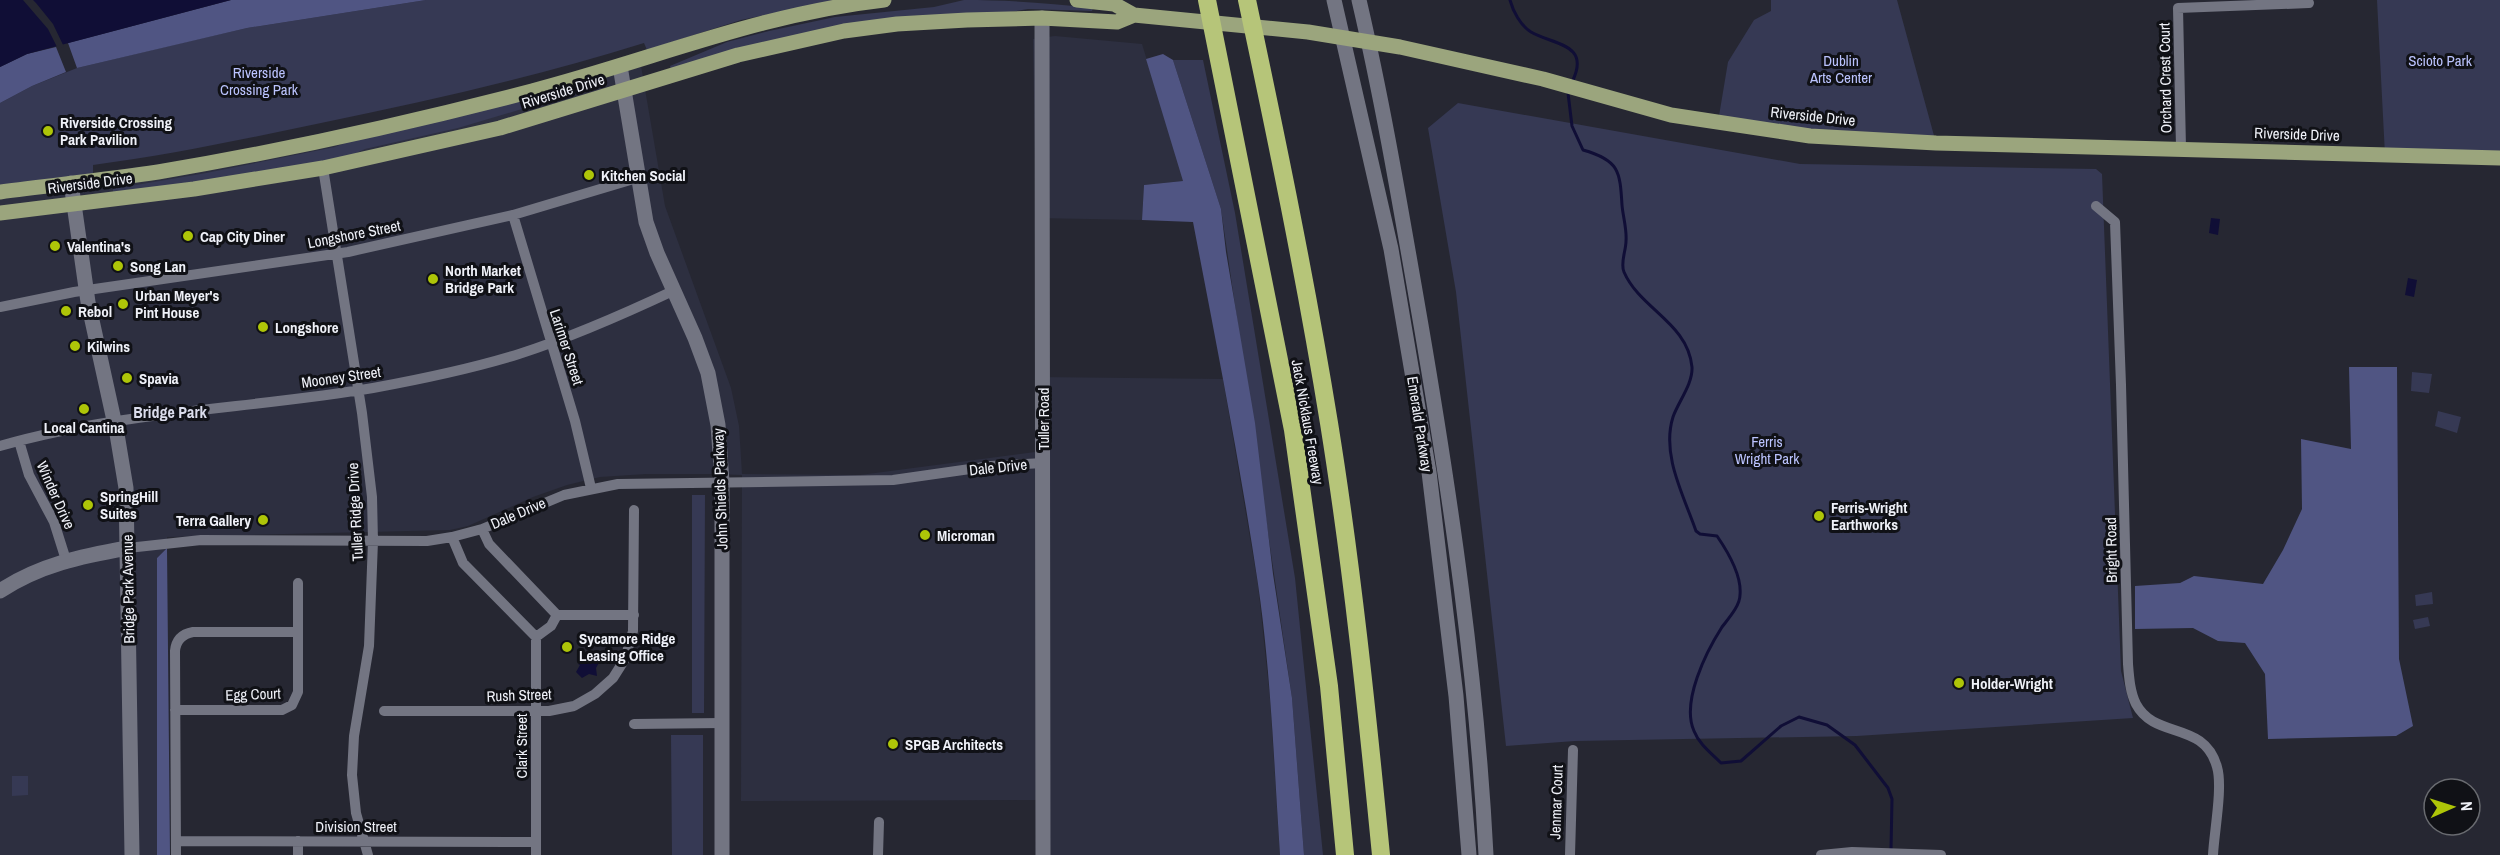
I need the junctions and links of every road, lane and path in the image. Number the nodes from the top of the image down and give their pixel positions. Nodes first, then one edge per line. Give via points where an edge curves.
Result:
1 (884, 0) edge
2 (1077, 0) edge
3 (1207, 0) edge
4 (1247, 0) edge
5 (1334, 0) edge
6 (1359, 0) edge
7 (2309, 3) dead end
8 (1134, 15) junction
9 (1042, 18) junction
10 (1343, 38) junction
11 (1368, 42) junction
12 (620, 66) junction
13 (624, 91) junction
14 (2181, 148) junction
15 (2500, 158) edge
16 (322, 168) junction
17 (637, 178) junction
18 (71, 183) junction
19 (0, 192) edge
20 (74, 203) junction
21 (2096, 206) dead end
22 (0, 213) edge
23 (513, 215) junction
24 (336, 254) junction
25 (675, 290) junction
26 (86, 291) junction
27 (0, 307) edge
28 (550, 343) junction
29 (359, 390) junction
30 (115, 423) junction
31 (19, 441) junction
32 (0, 446) edge
33 (1044, 463) junction
34 (723, 482) junction
35 (591, 488) junction
36 (634, 510) dead end
37 (482, 529) junction
38 (452, 537) junction
39 (373, 541) junction
40 (128, 548) junction
41 (66, 560) junction
42 (298, 583) dead end
43 (0, 591) edge
44 (557, 615) junction
45 (633, 615) junction
46 (298, 632) junction
47 (536, 637) junction
48 (175, 710) junction
49 (384, 711) dead end
50 (537, 712) junction
51 (722, 723) junction
52 (633, 724) dead end
53 (1573, 750) dead end
54 (879, 822) dead end
55 (176, 841) junction
56 (298, 841) junction
57 (363, 841) junction
58 (536, 843) junction
59 (132, 855) edge
60 (176, 855) edge
61 (298, 855) edge
62 (368, 855) edge
63 (536, 855) edge
64 (722, 855) edge
65 (878, 855) edge
66 (1043, 855) edge
67 (1345, 855) edge
68 (1381, 855) edge
69 (1469, 855) edge
70 (1486, 855) edge
71 (1570, 855) edge
72 (1821, 855) edge
73 (1941, 855) edge
74 (2213, 855) edge

1 - 12 main road, Riverside Drive via 751,24
2 - 8 main road, Riverside Drive via 1114,4
3 - 67 highway, Jack Nicklaus Freeway via 1293,429 1329,686
4 - 68 highway, Jack Nicklaus Freeway via 1301,259 1329,425 1364,681
5 - 10 street, Emerald Parkway
6 - 11 street, Emerald Parkway
7 - 14 street, Orchard Crest Court via 2178,8
8 - 9 main road, Riverside Drive via 1117,22
8 - 10 main road, Riverside Drive
9 - 13 main road, Riverside Drive via 928,22 844,31 738,55
9 - 33 street, Tuller Road
10 - 11 main road, Riverside Drive
10 - 69 street, Emerald Parkway via 1390,249 1429,472 1456,696
11 - 14 main road, Riverside Drive via 1543,79 1671,115 1810,136
11 - 70 street, Emerald Parkway via 1446,469 1474,705
12 - 13 street, John Shields Parkway
12 - 18 main road, Riverside Drive via 332,138 166,170
13 - 16 main road, Riverside Drive via 500,128
13 - 17 street, John Shields Parkway
14 - 15 main road, Riverside Drive
16 - 20 main road, Riverside Drive
16 - 24 street, Tuller Ridge Drive
17 - 23 street, Longshore Street
17 - 25 street, John Shields Parkway via 649,232
18 - 19 main road, Riverside Drive
18 - 20 street, Bridge Park Avenue
20 - 22 main road, Riverside Drive
20 - 26 street, Bridge Park Avenue
21 - 74 street, Bright Road via 2115,222 2130,687 2145,716 2192,735 2212,754 2218,769
23 - 24 street, Longshore Street
23 - 28 street, Larimer Street
24 - 26 street, Longshore Street
24 - 29 street, Tuller Ridge Drive
25 - 28 street, Mooney Street
25 - 34 street, John Shields Parkway via 711,385
26 - 27 street, Longshore Street
26 - 30 street, Bridge Park Avenue
28 - 29 street, Mooney Street via 486,364
28 - 35 street, Larimer Street
29 - 30 street, Mooney Street
29 - 39 street, Tuller Ridge Drive
30 - 31 street, Mooney Street
30 - 40 street, Bridge Park Avenue via 126,488
31 - 32 street, Mooney Street
31 - 41 street, Winder Drive via 29,475 54,522
33 - 34 street, Dale Drive via 893,480
33 - 66 street, Tuller Road
34 - 35 street, Dale Drive
34 - 51 street, John Shields Parkway
35 - 37 street, Dale Drive via 548,500
36 - 45 street, Rush Street
37 - 38 street, Dale Drive
37 - 44 street via 489,544
38 - 39 street, Dale Drive
38 - 47 street via 463,563
39 - 40 street, Dale Drive via 201,540
39 - 57 street, Tuller Ridge Drive via 369,646 354,736 354,804
40 - 41 street, Dale Drive
40 - 59 street, Bridge Park Avenue
41 - 43 street, Dale Drive via 27,574
42 - 46 street, Egg Court
44 - 45 street
44 - 47 street via 551,627
45 - 50 street, Rush Street via 629,651 608,683 574,706
46 - 48 street via 194,632 182,636 175,648
46 - 48 street, Egg Court via 298,692 290,707
47 - 50 street, Clark Street
48 - 55 street
49 - 50 street, Rush Street
50 - 58 street, Clark Street
51 - 52 street
51 - 64 street, John Shields Parkway
53 - 71 street, Jenmar Court
54 - 65 street
55 - 56 street, Division Street
55 - 60 street
56 - 57 street, Division Street
56 - 61 street
57 - 58 street, Division Street
57 - 62 street, Tuller Ridge Drive
58 - 63 street, Clark Street
72 - 73 street

